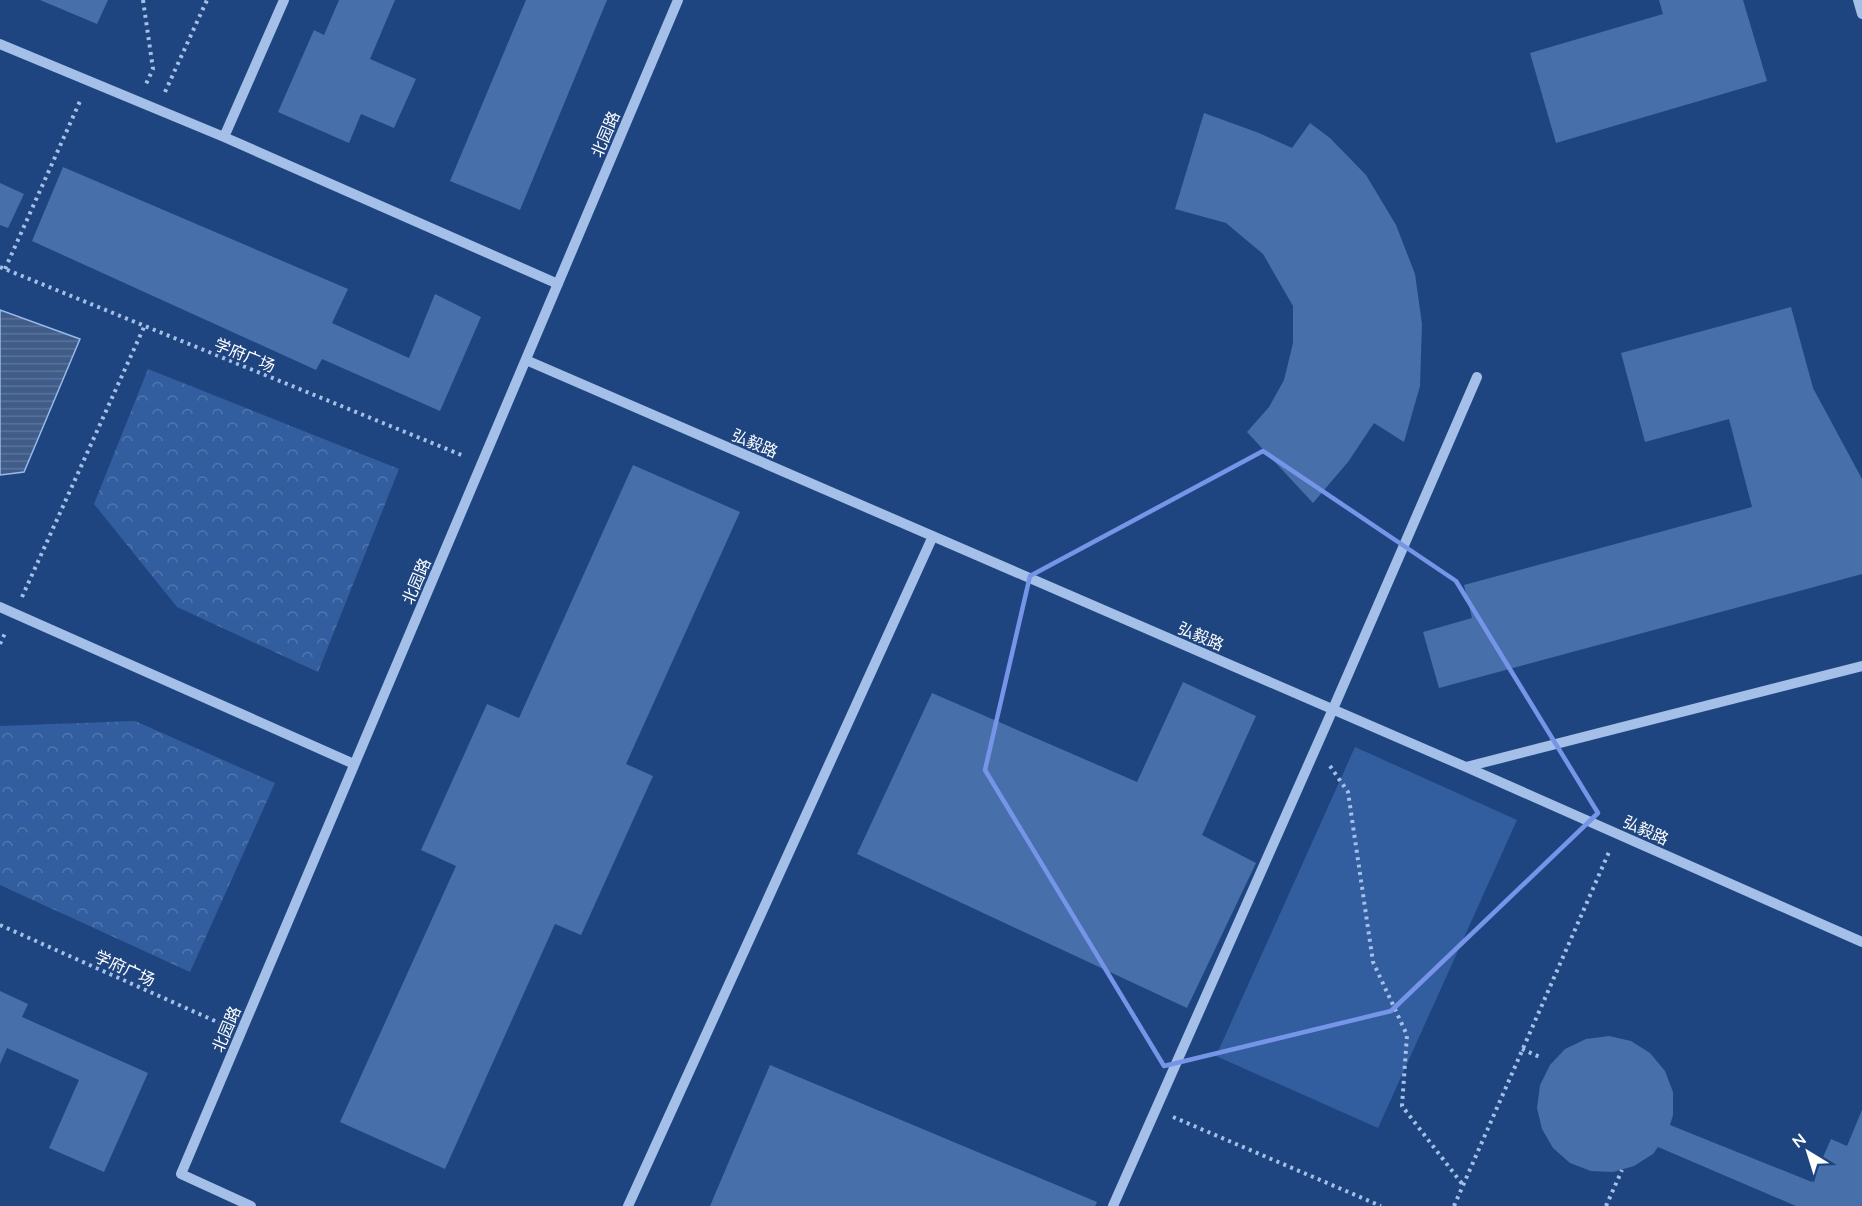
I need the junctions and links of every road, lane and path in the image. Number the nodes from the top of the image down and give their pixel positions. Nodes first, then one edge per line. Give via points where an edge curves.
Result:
1 (144, 0) edge
2 (207, 0) edge
3 (284, 0) edge
4 (678, 0) edge
5 (1858, 0) edge
6 (1862, 14) edge
7 (0, 44) edge
8 (153, 69) dead end
9 (89, 82) junction
10 (158, 110) junction
11 (224, 137) junction
12 (3, 268) edge
13 (558, 284) junction
14 (144, 327) junction
15 (526, 360) junction
16 (1477, 376) dead end
17 (482, 464) junction
18 (933, 536) junction
19 (0, 607) edge
20 (14, 613) junction
21 (0, 644) edge
22 (1862, 666) edge
23 (1333, 709) junction
24 (1317, 746) junction
25 (354, 764) junction
26 (1466, 767) junction
27 (1617, 834) junction
28 (0, 925) edge
29 (1862, 942) edge
30 (241, 1032) junction
31 (1522, 1049) junction
32 (1542, 1058) dead end
33 (1156, 1110) junction
34 (1622, 1170) dead end
35 (1463, 1185) junction
36 (251, 1206) edge
37 (628, 1206) edge
38 (1113, 1206) edge
39 (1381, 1206) edge
40 (1454, 1206) edge
41 (1606, 1206) edge

1 - 8 path
2 - 10 path
3 - 11 street
4 - 13 street, 北园路
5 - 6 street
7 - 9 street
9 - 10 street
9 - 12 path
10 - 11 street
11 - 13 street
12 - 14 path, 学府广场
13 - 15 street, 北园路
14 - 17 path, 学府广场
14 - 20 path
15 - 17 street, 北园路
15 - 18 street, 弘毅路
16 - 23 street
17 - 25 street, 北园路
18 - 23 street, 弘毅路
18 - 37 street
19 - 20 street
20 - 21 path
20 - 25 street
22 - 26 street
23 - 24 street
23 - 26 street, 弘毅路
24 - 33 street
24 - 35 path via 1348,792 1373,962 1407,1035 1402,1106
25 - 30 street, 北园路
26 - 27 street, 弘毅路
27 - 29 street, 弘毅路
27 - 31 path
28 - 30 path, 学府广场
30 - 36 street, 北园路 via 181,1174
31 - 32 path
31 - 35 path
33 - 38 street
33 - 39 path
34 - 41 path
35 - 40 path

